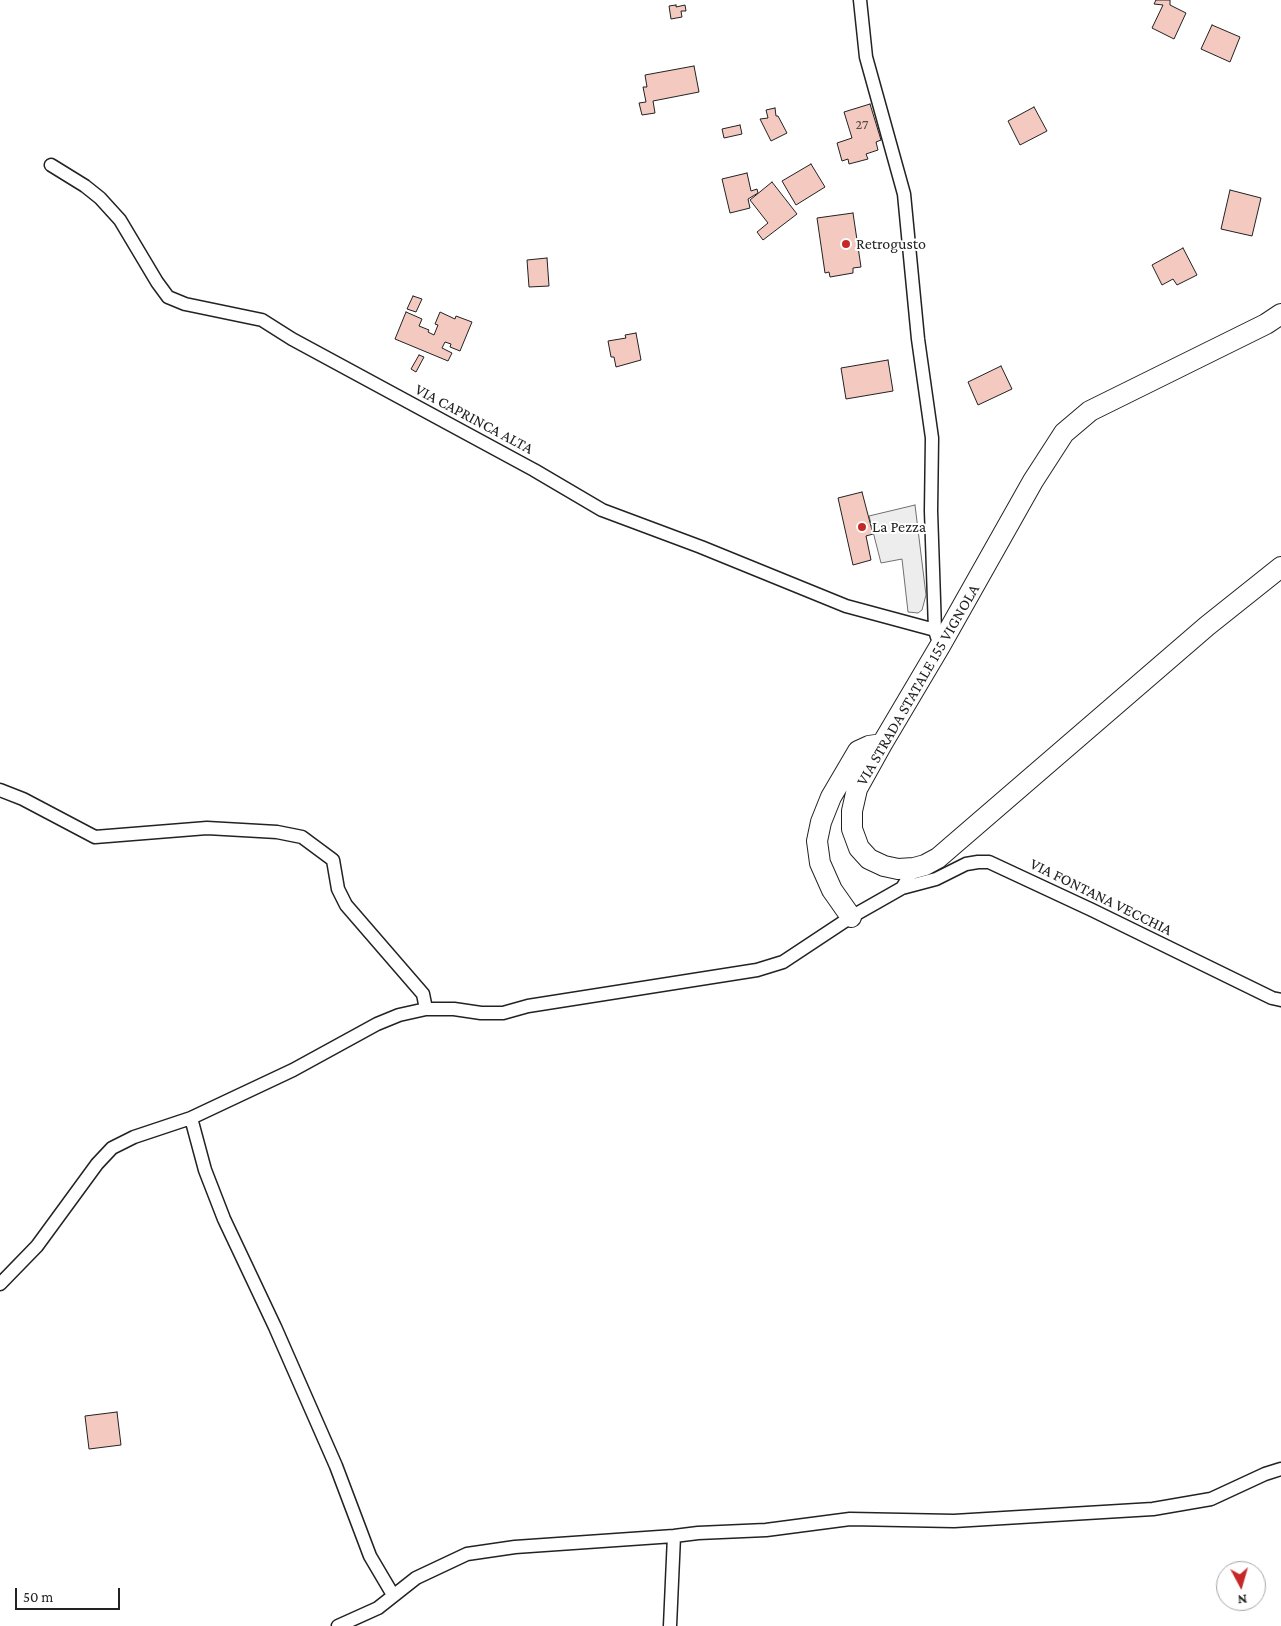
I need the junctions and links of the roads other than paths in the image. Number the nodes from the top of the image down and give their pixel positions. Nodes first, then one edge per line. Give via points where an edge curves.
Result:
1 (860, 0) edge
2 (51, 165) dead end
3 (1281, 314) edge
4 (1281, 567) edge
5 (938, 638) junction
6 (882, 744) junction
7 (0, 790) edge
8 (914, 868) junction
9 (902, 888) junction
10 (851, 917) junction
11 (1281, 1000) edge
12 (426, 1009) junction
13 (191, 1118) junction
14 (0, 1284) edge
15 (1281, 1469) edge
16 (674, 1536) junction
17 (393, 1595) junction
18 (338, 1626) edge
19 (670, 1626) edge

1 - 5 street via 866,57 904,194 918,339 932,438 931,511
2 - 5 street, VIA CAPRINCA ALTA via 85,186 120,220 168,297 185,304 262,320 602,510 846,606
3 - 5 main road, VIA STRADA STATALE 155 VIGNOLA via 1090,411 1064,433
4 - 8 main road, VIA STRADA STATALE 155 VIGNOLA via 1207,626 938,858
5 - 6 main road, VIA STRADA STATALE 155 VIGNOLA
6 - 8 main road, VIA STRADA STATALE 155 VIGNOLA via 857,789 852,829 859,848 869,859 898,869
6 - 10 main road via 858,751 831,797 817,841 820,863 832,890
7 - 12 street via 95,836 206,828 277,832 302,837 333,860 338,889 346,905 422,994
8 - 9 street
9 - 10 street
9 - 11 street, VIA FONTANA VECCHIA via 936,879 966,864 989,862
10 - 12 street via 783,962 757,970 503,1012
12 - 13 street via 377,1024 293,1070
13 - 14 street via 112,1148 37,1246
13 - 17 street via 205,1170 224,1218 321,1430 370,1556
15 - 16 street via 1211,1499 1153,1509 954,1521 850,1519 766,1530
16 - 17 street via 515,1547 467,1554 416,1578
16 - 19 street
17 - 18 street via 378,1608

